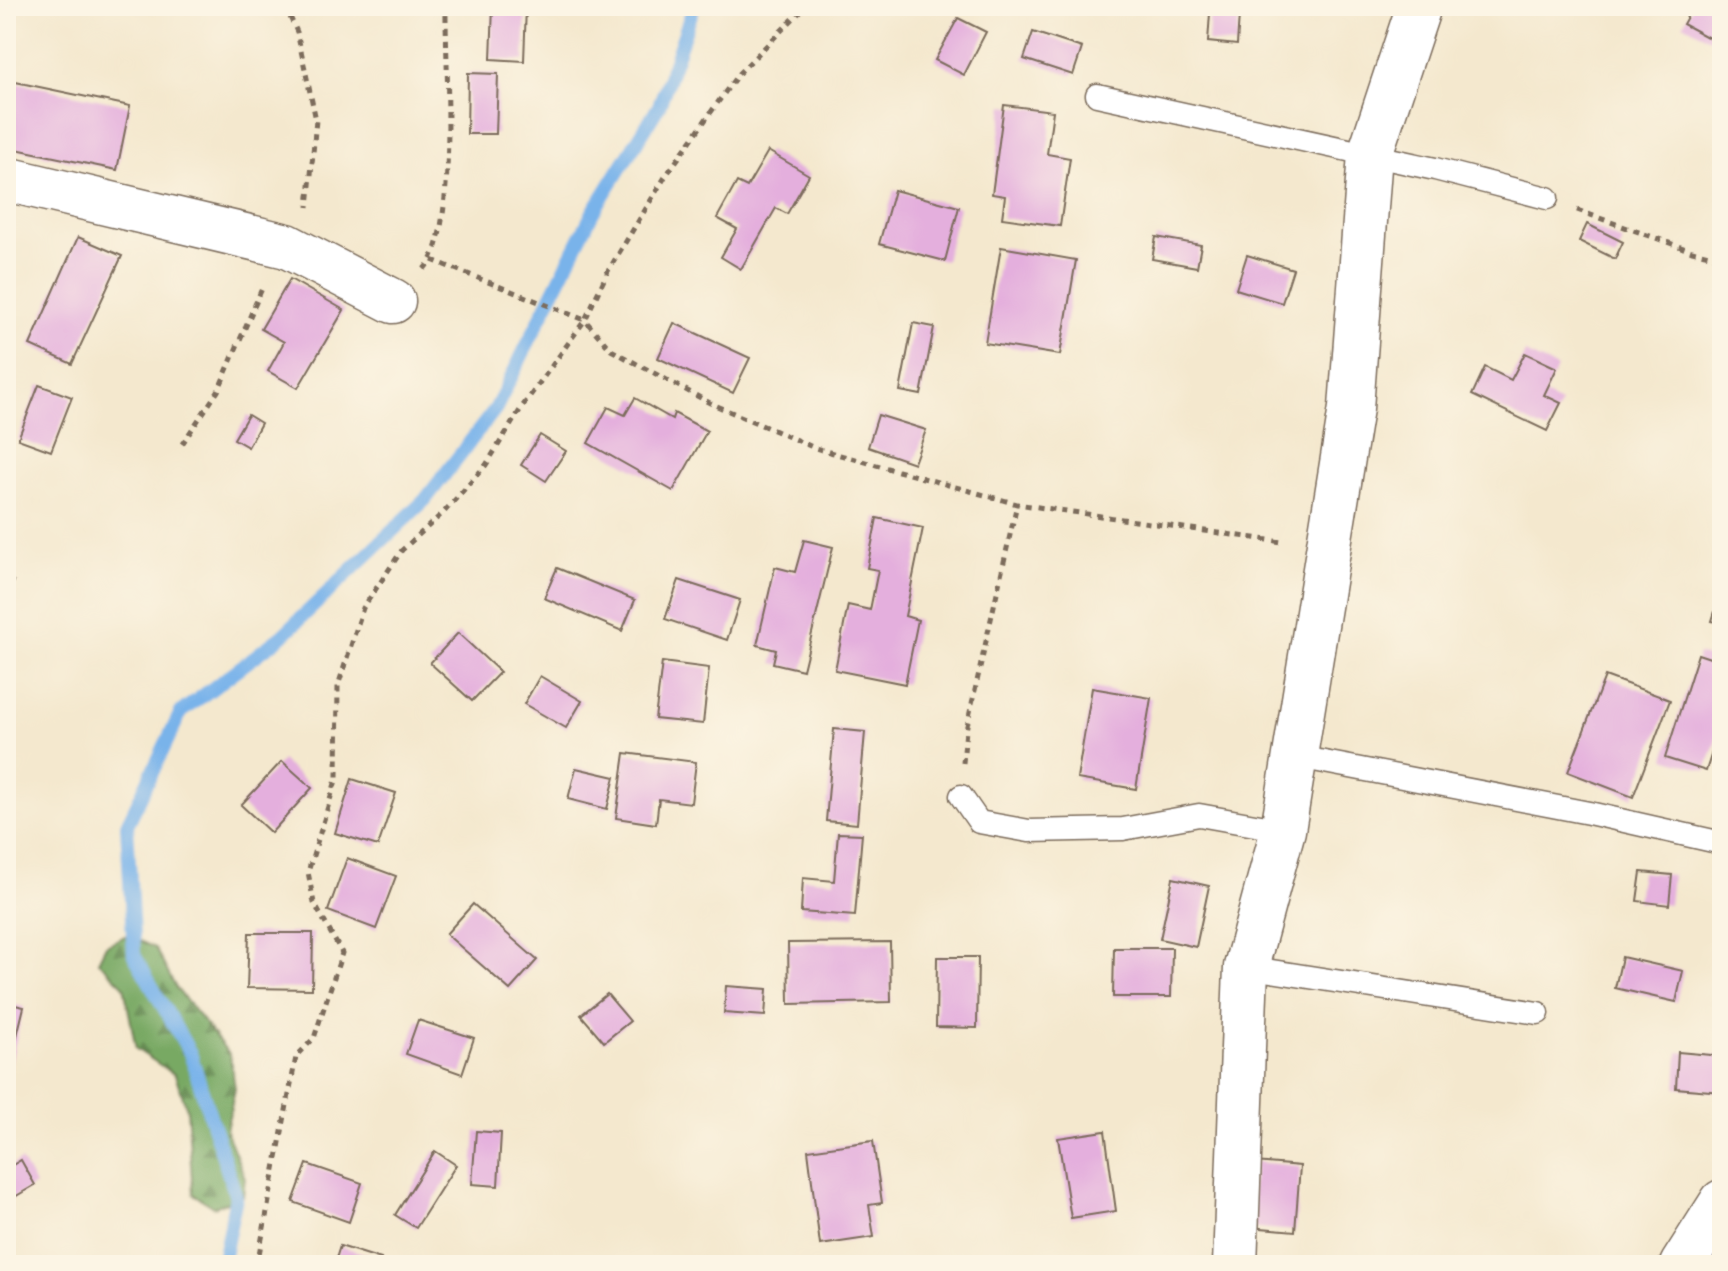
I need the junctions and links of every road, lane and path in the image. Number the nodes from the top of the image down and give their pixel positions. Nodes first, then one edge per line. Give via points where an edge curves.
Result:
1 (285, 6) edge
2 (446, 6) edge
3 (806, 6) edge
4 (1419, 6) edge
5 (1097, 95) dead end
6 (1370, 154) junction
7 (6, 179) edge
8 (1547, 198) joint
9 (282, 245) junction
10 (1722, 258) edge
11 (432, 260) junction
12 (393, 301) joint
13 (585, 320) junction
14 (182, 444) dead end
15 (1017, 504) junction
16 (1329, 549) junction
17 (1293, 756) junction
18 (961, 796) joint
19 (1283, 830) junction
20 (1722, 843) edge
21 (1246, 967) junction
22 (1538, 1013) dead end
23 (1722, 1202) edge
24 (1238, 1263) edge
25 (257, 1265) edge
26 (1682, 1265) edge

1 - 9 path via 297,32 316,120 310,202
2 - 11 path via 446,207
3 - 13 path via 738,74 710,113 649,204
4 - 6 street
5 - 6 lane
6 - 8 lane
6 - 16 street via 1351,408
7 - 9 street
8 - 10 path
9 - 12 street
9 - 14 path via 218,391
11 - 12 path
11 - 13 path
13 - 15 path via 611,350 710,403 802,443
13 - 25 path via 486,465 402,550 363,608 338,686 337,777 308,872 314,903 342,953 314,1038 296,1057
15 - 16 path
15 - 18 path via 966,730
16 - 17 street
17 - 19 street
17 - 20 lane
18 - 19 lane via 979,822 1029,831 1123,829 1199,815
19 - 21 street
21 - 22 lane
21 - 24 street
23 - 26 street

